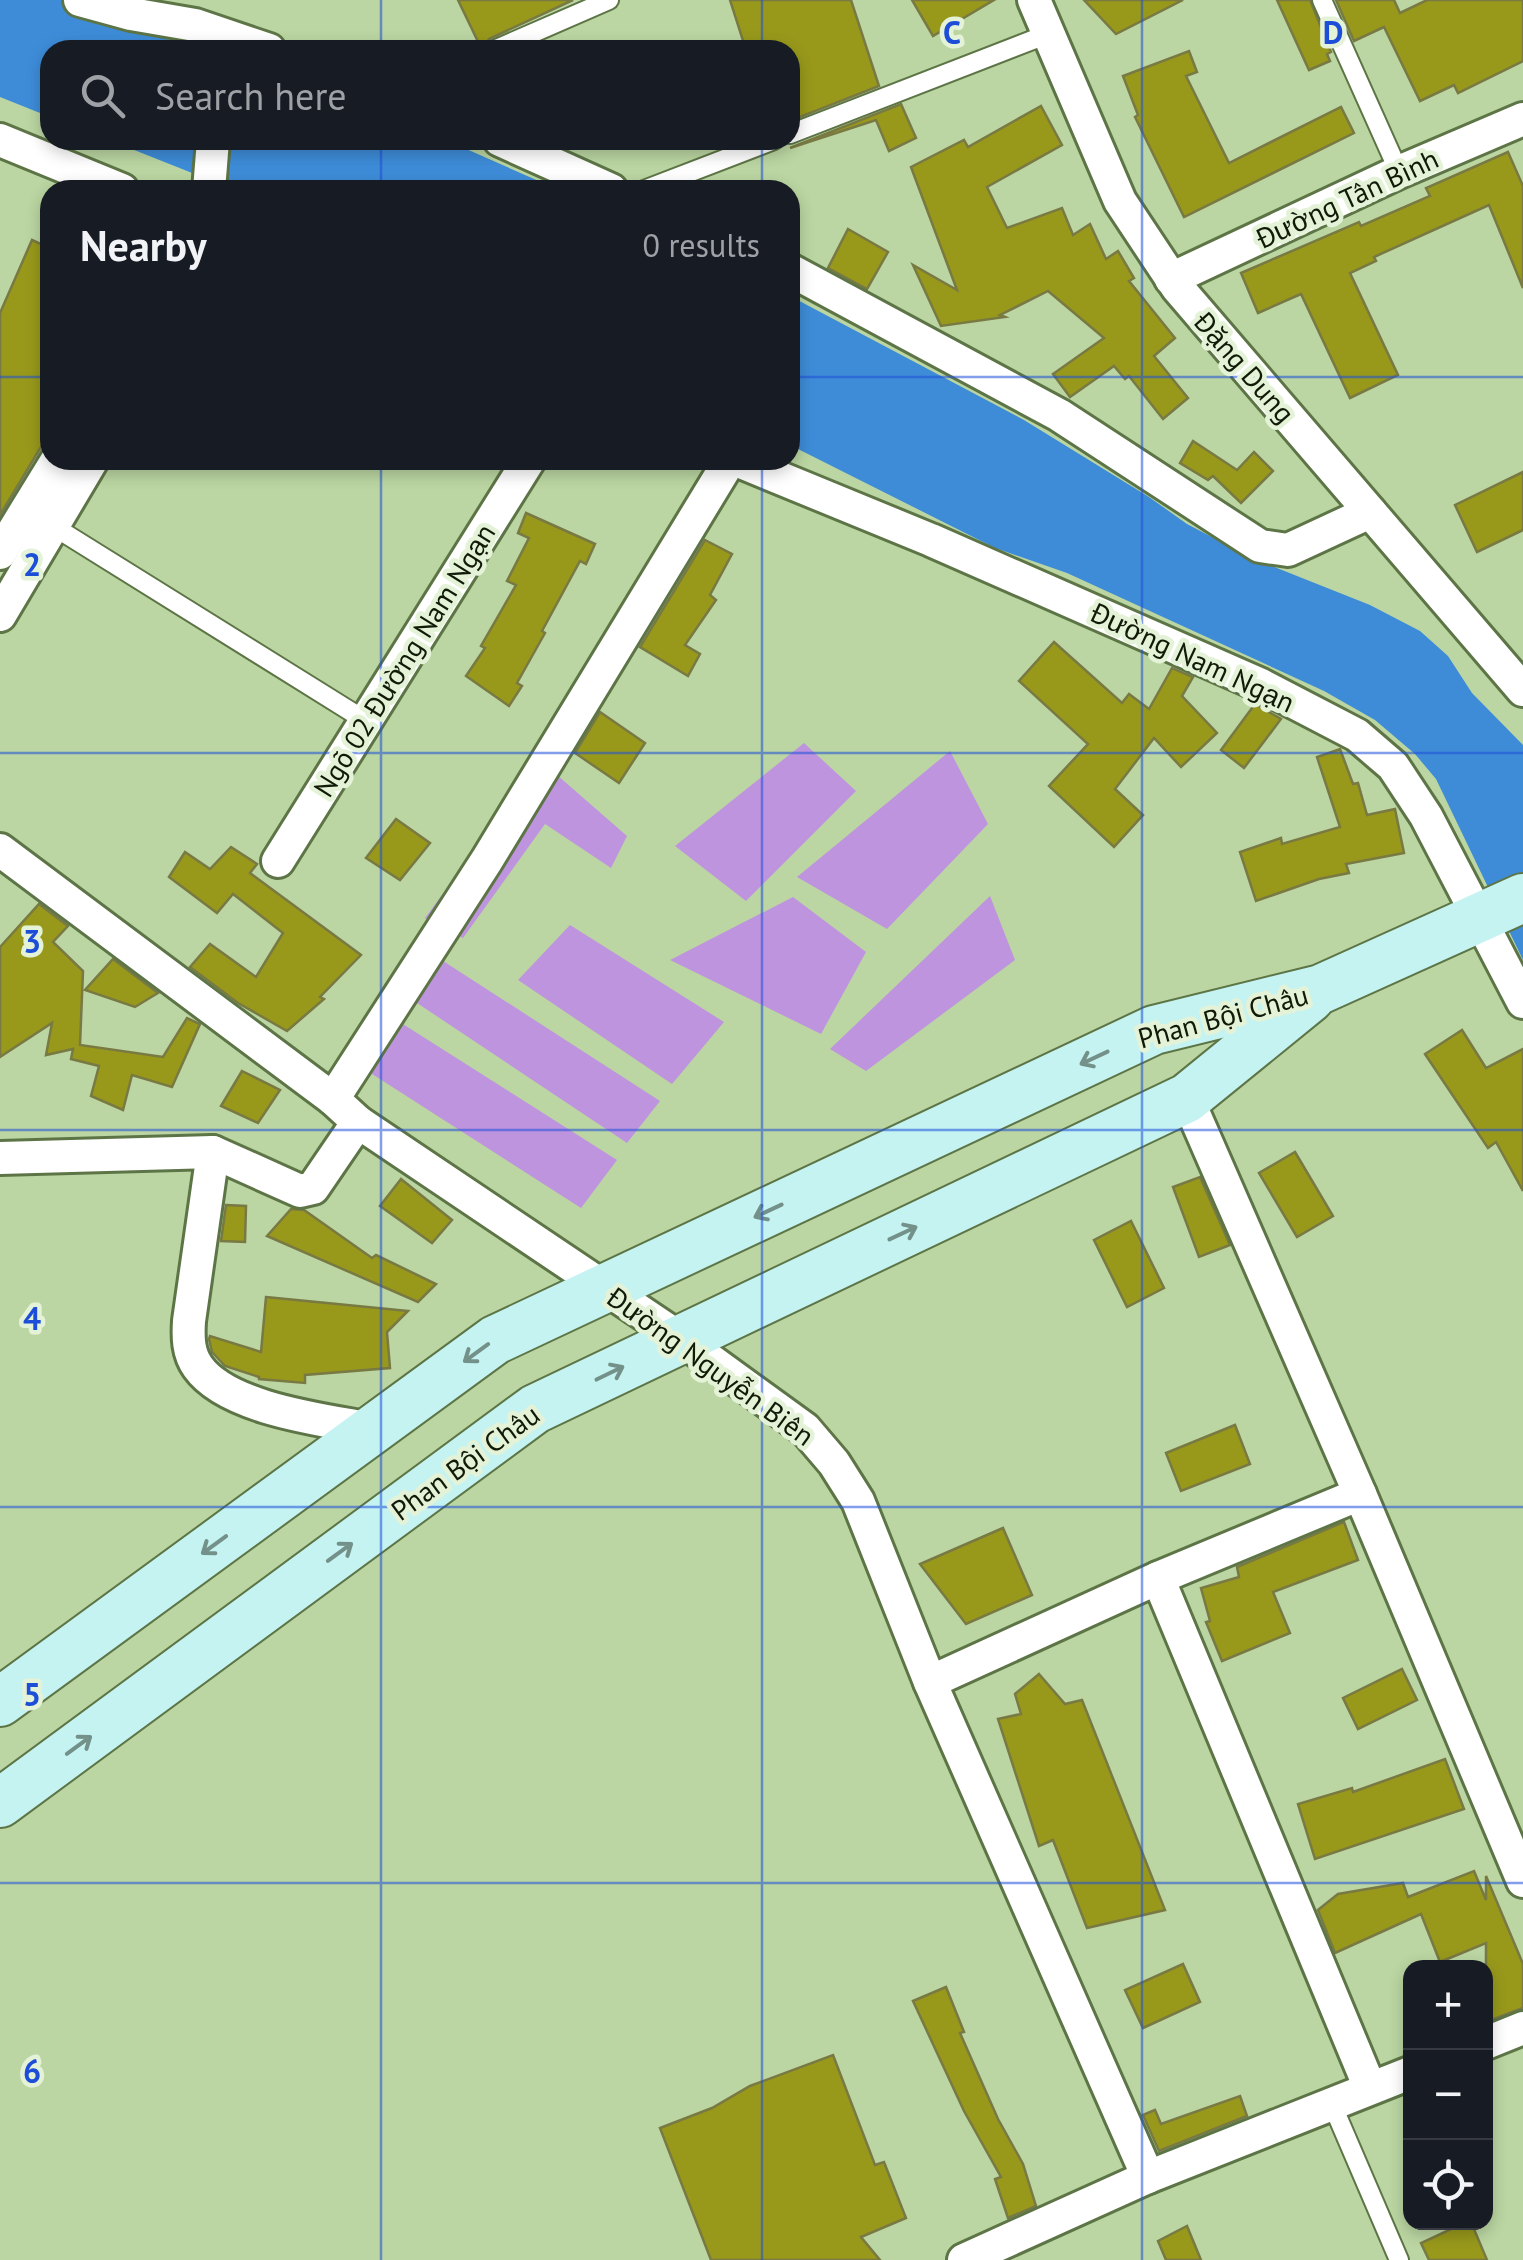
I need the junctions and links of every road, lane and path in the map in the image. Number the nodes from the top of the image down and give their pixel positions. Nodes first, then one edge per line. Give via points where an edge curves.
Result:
1 (80, 0) edge
2 (609, 0) edge
3 (1034, 0) edge
4 (1322, 0) edge
5 (207, 27) edge
6 (1048, 34) junction
7 (242, 40) edge
8 (517, 40) edge
9 (1523, 119) edge
10 (800, 130) edge
11 (0, 140) edge
12 (212, 150) edge
13 (522, 150) edge
14 (748, 150) edge
15 (1399, 172) junction
16 (98, 180) edge
17 (210, 180) edge
18 (589, 180) edge
19 (670, 180) edge
20 (800, 275) edge
21 (1171, 278) junction
22 (52, 470) edge
23 (86, 470) edge
24 (523, 470) edge
25 (727, 470) edge
26 (758, 470) edge
27 (1370, 512) junction
28 (53, 526) junction
29 (0, 554) edge
30 (0, 615) edge
31 (1523, 690) edge
32 (366, 720) junction
33 (0, 850) edge
34 (278, 861) dead end
35 (1523, 898) edge
36 (1480, 919) junction
37 (1320, 989) junction
38 (1523, 1002) edge
39 (1186, 1098) junction
40 (345, 1110) junction
41 (213, 1152) junction
42 (0, 1158) edge
43 (605, 1288) junction
44 (681, 1339) junction
45 (372, 1429) junction
46 (1360, 1494) junction
47 (1158, 1578) junction
48 (930, 1682) junction
49 (0, 1702) edge
50 (0, 1803) edge
51 (1523, 1881) edge
52 (1523, 2028) edge
53 (1493, 2040) edge
54 (1403, 2075) edge
55 (1370, 2088) junction
56 (1332, 2104) junction
57 (1148, 2177) junction
58 (964, 2260) edge
59 (1398, 2260) edge

1 - 5 street
2 - 8 lane
3 - 6 street, Đặng Dung
4 - 15 lane
5 - 7 street
6 - 10 lane
6 - 21 street, Đặng Dung via 1120,201
9 - 15 street, Đường Tân Bình
11 - 16 street
12 - 17 street
13 - 18 street
14 - 19 lane
15 - 21 street, Đường Tân Bình
20 - 27 street via 1060,415 1260,546 1288,550
21 - 27 street, Đặng Dung
22 - 29 street
23 - 28 street
24 - 32 street, Ngõ 02 Đường Nam Ngạn
25 - 40 street via 487,860
26 - 36 street, Đường Nam Ngạn via 1262,685 1357,736 1393,766
27 - 31 street, Đặng Dung
28 - 30 street
28 - 32 lane
32 - 34 street, Ngõ 02 Đường Nam Ngạn
33 - 40 street, Đường Nguyễn Biên
35 - 36 street
36 - 37 street
36 - 38 street, Đường Nam Ngạn
37 - 39 street, Phan Bội Châu
37 -> 43 street, Phan Bội Châu via 1154,1030
44 -> 39 street, Phan Bội Châu
39 - 46 street
40 - 41 street via 313,1188 300,1191
40 - 43 street, Đường Nguyễn Biên
41 - 42 street
41 - 45 street via 189,1321 198,1367 246,1399
43 - 44 street, Đường Nguyễn Biên
43 -> 45 street, Phan Bội Châu via 494,1340
44 - 48 street, Đường Nguyễn Biên via 806,1429 834,1464 858,1501
50 -> 44 street, Phan Bội Châu via 535,1409
45 -> 49 street, Phan Bội Châu
46 - 47 street
46 - 51 street
47 - 48 street
47 - 55 street
48 - 57 street, Đường Nguyễn Biên
52 - 53 street
54 - 55 street
55 - 56 street
56 - 57 street
56 - 59 lane
57 - 58 street

